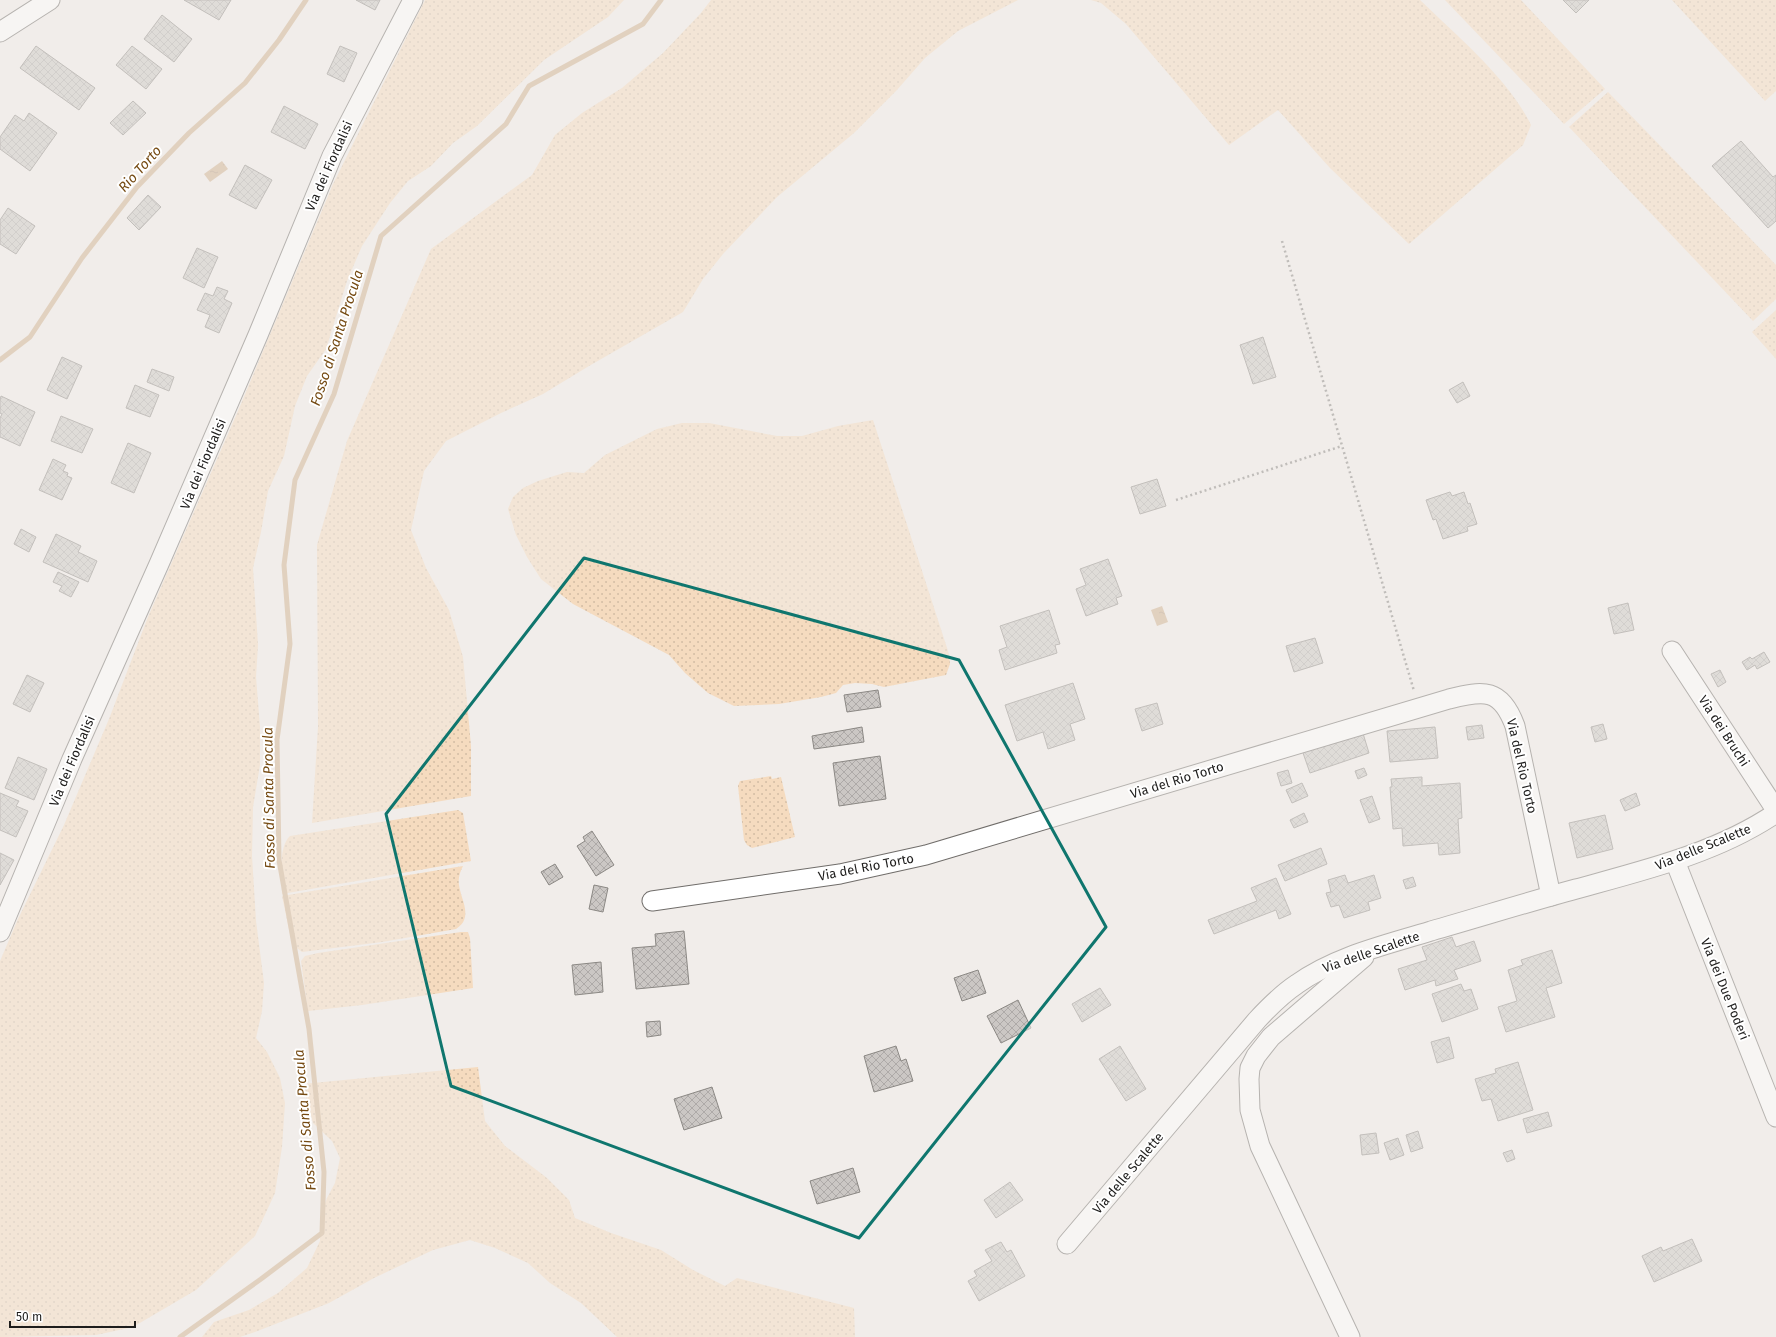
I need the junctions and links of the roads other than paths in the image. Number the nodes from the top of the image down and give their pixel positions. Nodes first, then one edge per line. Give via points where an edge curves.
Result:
1 (50, 0) edge
2 (413, 0) edge
3 (0, 32) edge
4 (1672, 651) dead end
5 (1776, 812) edge
6 (1675, 861) junction
7 (1551, 896) junction
8 (652, 900) dead end
9 (0, 932) edge
10 (1375, 948) junction
11 (1776, 1117) edge
12 (1067, 1244) dead end
13 (1350, 1337) edge

1 - 3 street
2 - 9 street, Via dei Fiordalisi via 332,156 252,350 72,760
4 - 5 street, Via dei Bruchi
5 - 6 street, Via delle Scalette via 1752,828
6 - 7 street, Via delle Scalette
6 - 11 street, Via dei Due Poderi
7 - 8 street, Via del Rio Torto via 1517,735 1506,706 1496,697 1481,693 1458,696 926,855 840,874
7 - 10 street, Via delle Scalette
10 - 12 street, Via delle Scalette via 1312,974 1268,1008
10 - 13 street via 1273,1034 1256,1056 1250,1068 1249,1079 1250,1110 1260,1146

